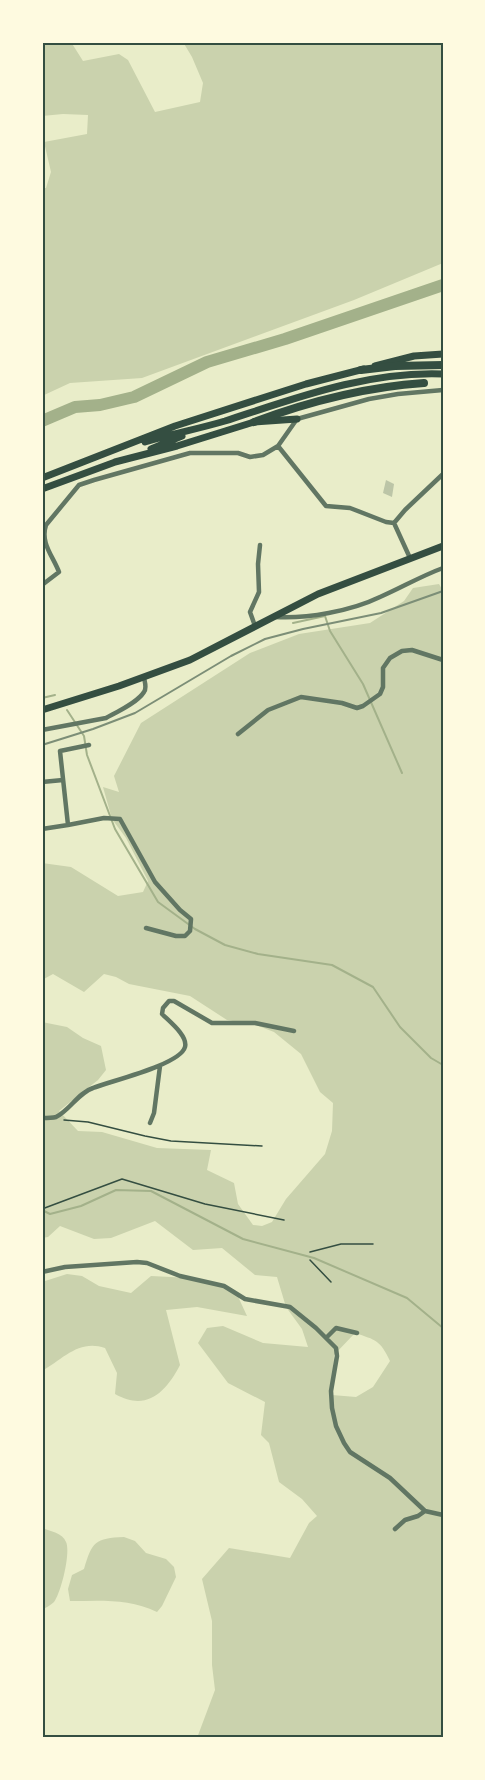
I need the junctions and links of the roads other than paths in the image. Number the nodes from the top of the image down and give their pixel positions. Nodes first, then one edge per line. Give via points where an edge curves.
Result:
1 (443, 354) edge
2 (443, 365) edge
3 (361, 370) junction
4 (443, 374) edge
5 (424, 383) dead end
6 (443, 390) edge
7 (297, 419) junction
8 (254, 422) junction
9 (196, 430) junction
10 (278, 446) junction
11 (82, 462) junction
12 (115, 462) junction
13 (443, 474) edge
14 (42, 478) edge
15 (42, 489) edge
16 (394, 523) junction
17 (261, 545) dead end
18 (443, 546) edge
19 (411, 558) junction
20 (443, 568) edge
21 (42, 585) edge
22 (274, 617) junction
23 (255, 626) junction
24 (443, 660) edge
25 (144, 678) junction
26 (42, 710) edge
27 (42, 730) edge
28 (238, 734) dead end
29 (89, 745) dead end
30 (63, 780) junction
31 (42, 782) edge
32 (68, 825) junction
33 (42, 829) edge
34 (146, 928) dead end
35 (294, 1031) dead end
36 (160, 1065) junction
37 (42, 1118) edge
38 (150, 1123) dead end
39 (42, 1272) edge
40 (357, 1333) dead end
41 (327, 1337) junction
42 (425, 1511) junction
43 (443, 1515) edge
44 (395, 1529) dead end

1 - 3 highway via 395,360
2 - 3 highway
3 - 11 highway via 175,426
4 - 9 highway via 400,375 339,386
5 - 8 highway via 359,390
6 - 7 street via 369,399
7 - 8 highway
7 - 10 street
8 - 12 highway
9 - 11 highway
9 - 12 highway
10 - 16 street via 326,506 350,508
10 - 21 street via 250,457 238,453 190,453 79,485 46,525 47,548 59,572
11 - 14 highway
12 - 15 highway
13 - 16 street
16 - 19 street
17 - 23 street via 259,592 250,612
18 - 19 highway
19 - 22 highway via 318,594
20 - 22 street via 363,604 302,617
22 - 23 highway
23 - 25 highway via 190,660
24 - 28 street via 412,650 402,651 383,668 380,694 363,706 301,697 268,710
25 - 26 highway
25 - 27 street via 143,693 113,715
29 - 30 street via 60,752
30 - 31 street
30 - 32 street
32 - 33 street
32 - 34 street via 120,819 155,882 191,919 190,931 185,936
35 - 36 street via 255,1023 212,1023 169,1001 162,1014 185,1038 186,1047 181,1055
36 - 37 street via 91,1088 54,1118
36 - 38 street
39 - 41 street via 64,1267 147,1263 224,1287 245,1299 290,1306
40 - 41 street via 336,1328
41 - 42 street via 336,1348 332,1408 344,1443
42 - 43 street
42 - 44 street

